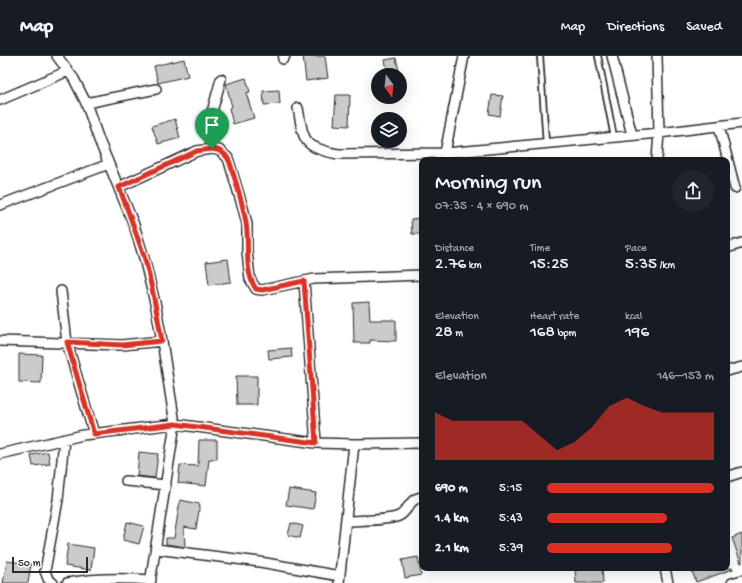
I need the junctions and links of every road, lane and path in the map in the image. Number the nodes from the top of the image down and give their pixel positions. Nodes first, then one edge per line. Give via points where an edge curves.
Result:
1 (57, 56) edge
2 (464, 56) edge
3 (540, 56) edge
4 (598, 56) edge
5 (612, 56) edge
6 (657, 56) edge
7 (68, 71) junction
8 (220, 79) dead end
9 (156, 89) dead end
10 (0, 100) edge
11 (86, 103) junction
12 (298, 108) dead end
13 (742, 123) edge
14 (719, 126) junction
15 (659, 133) junction
16 (632, 135) junction
17 (614, 137) junction
18 (546, 143) junction
19 (212, 149) junction
20 (445, 156) edge
21 (657, 157) edge
22 (727, 157) edge
23 (109, 164) junction
24 (730, 169) edge
25 (119, 187) junction
26 (735, 188) dead end
27 (0, 205) edge
28 (742, 243) edge
29 (730, 247) edge
30 (419, 276) edge
31 (304, 281) junction
32 (61, 291) dead end
33 (0, 341) edge
34 (162, 341) junction
35 (67, 342) junction
36 (742, 367) edge
37 (730, 370) edge
38 (175, 424) junction
39 (94, 434) junction
40 (64, 440) junction
41 (316, 443) junction
42 (419, 443) edge
43 (354, 444) junction
44 (0, 454) edge
45 (742, 472) edge
46 (730, 476) edge
47 (126, 481) dead end
48 (166, 485) junction
49 (419, 498) edge
50 (346, 521) junction
51 (156, 548) junction
52 (666, 571) edge
53 (340, 580) edge
54 (742, 580) edge
55 (150, 581) edge
56 (53, 583) edge
57 (67, 583) edge
58 (668, 583) edge
59 (732, 583) edge

1 - 7 street
2 - 20 street
3 - 18 lane
4 - 17 lane
5 - 16 street
6 - 15 street
7 - 10 street
7 - 11 street
8 - 19 street via 210,119
9 - 11 street
11 - 23 street
12 - 20 street via 303,136 323,151 338,154
13 - 14 street
14 - 15 street
14 - 22 street
15 - 16 street
15 - 21 street
16 - 17 street
17 - 18 street
18 - 20 street
19 - 25 street via 197,151
19 - 31 street via 219,150 230,163 247,224 247,251 253,285 256,289 262,290
23 - 25 street
23 - 27 street
24 - 26 street
25 - 34 street via 144,258
28 - 29 street
30 - 31 street
31 - 41 street
32 - 35 street
33 - 35 street
34 - 35 street via 122,345
34 - 38 street
35 - 39 street
36 - 37 street
38 - 39 street
38 - 41 street
38 - 48 street
39 - 40 street
40 - 44 street
40 - 56 street via 58,500 44,571
41 - 43 street
42 - 43 street
43 - 50 street
45 - 46 street
47 - 48 street
48 - 51 street
49 - 50 street via 413,500 404,512 392,518
50 - 53 street
51 - 53 street via 260,562
51 - 55 street
52 - 58 street
54 - 59 street
55 - 57 street via 130,578

